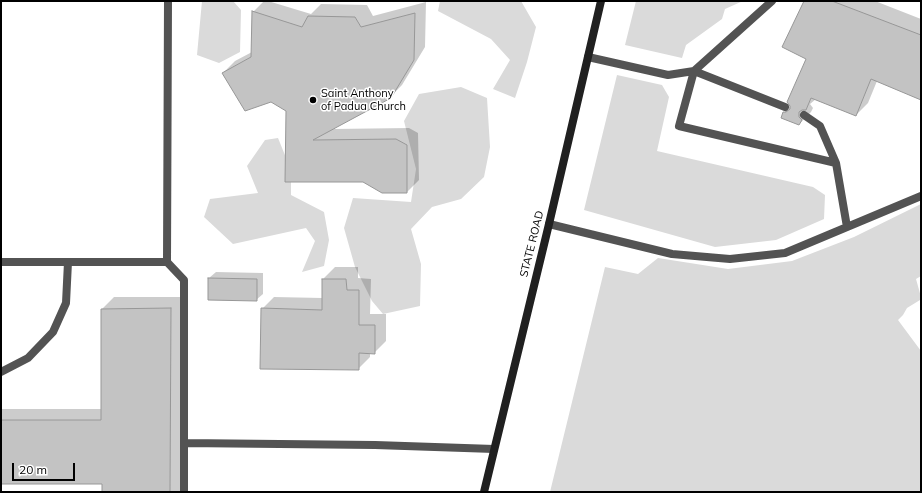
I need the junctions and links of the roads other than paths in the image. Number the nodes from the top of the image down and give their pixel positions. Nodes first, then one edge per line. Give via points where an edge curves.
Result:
1 (168, 1) edge
2 (600, 1) edge
3 (772, 1) edge
4 (588, 57) junction
5 (694, 71) junction
6 (785, 106) dead end
7 (804, 115) dead end
8 (836, 163) junction
9 (921, 196) edge
10 (549, 224) junction
11 (847, 227) junction
12 (1, 262) edge
13 (68, 262) junction
14 (167, 262) junction
15 (1, 372) edge
16 (184, 443) junction
17 (494, 449) junction
18 (184, 492) edge
19 (484, 492) edge

1 - 14 lane
2 - 4 main road, STATE ROAD
3 - 5 lane
4 - 5 lane via 668,75
4 - 10 main road, STATE ROAD
5 - 6 lane
5 - 8 lane via 679,126
7 - 8 lane via 820,126
8 - 11 lane
9 - 11 lane
10 - 11 lane via 672,254 730,259 785,253
10 - 17 main road, STATE ROAD
12 - 13 lane
13 - 14 lane
13 - 15 lane via 66,303 53,332 28,358
14 - 16 lane via 184,280
16 - 17 lane
16 - 18 lane
17 - 19 main road, STATE ROAD

